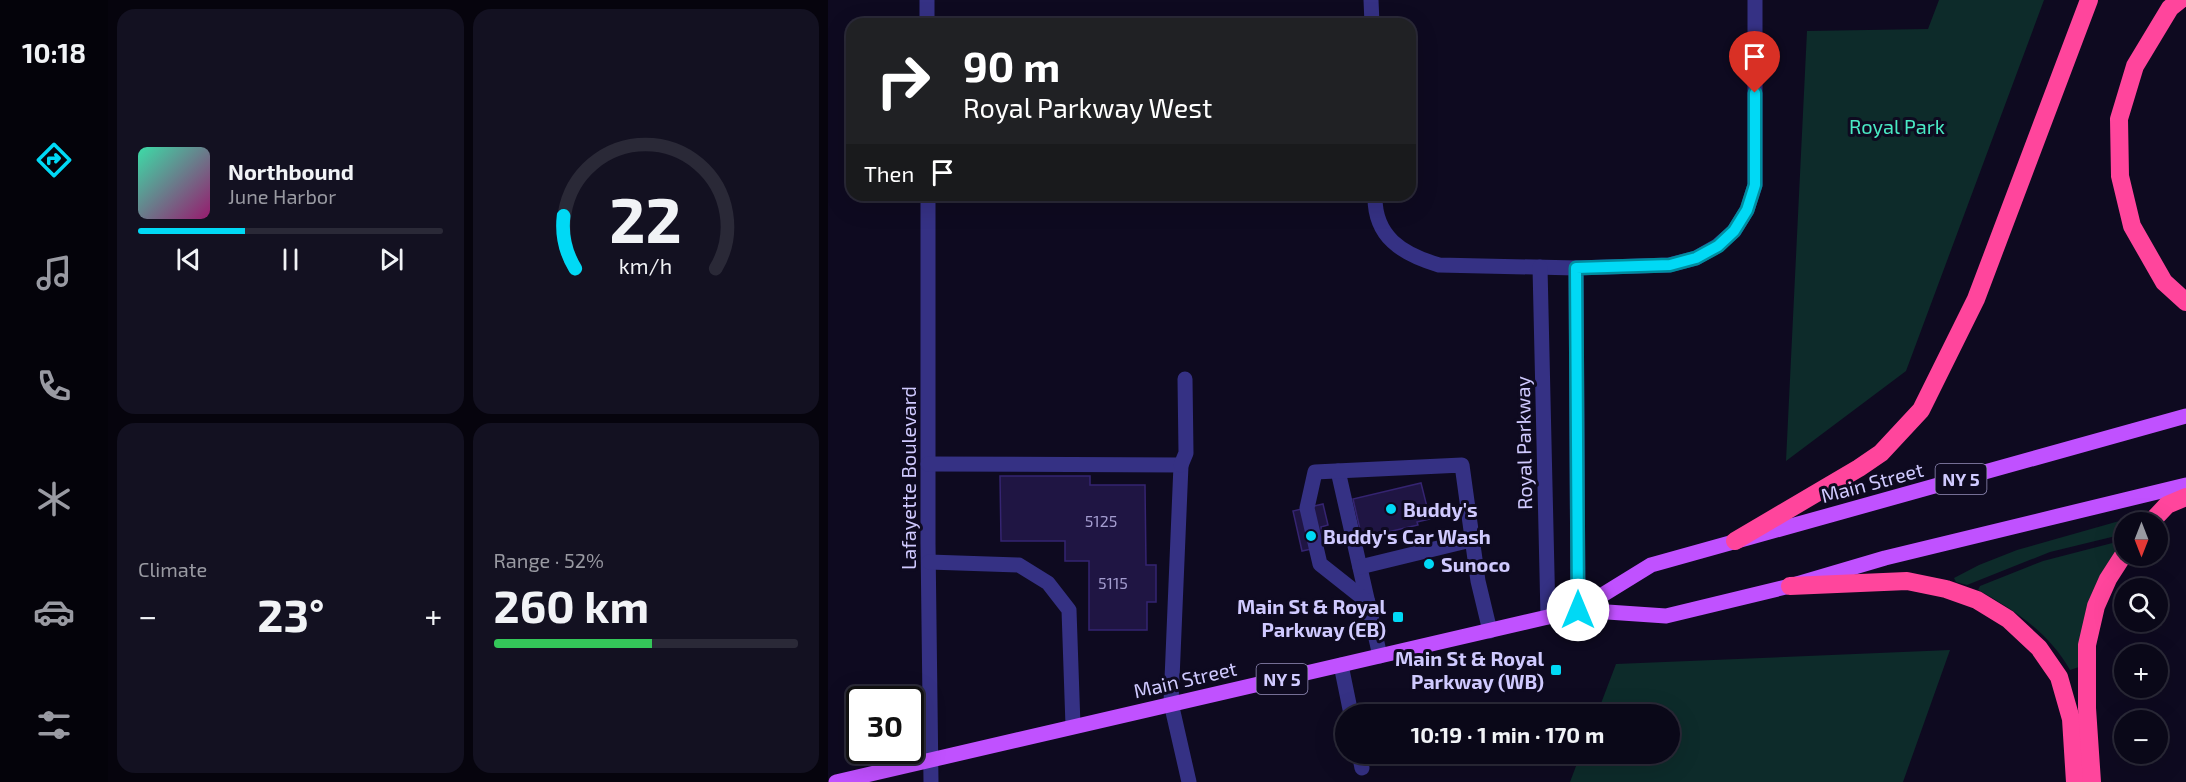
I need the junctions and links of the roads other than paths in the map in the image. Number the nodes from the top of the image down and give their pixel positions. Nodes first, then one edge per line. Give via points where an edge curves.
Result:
1 (927, 0) edge
2 (1371, 0) edge
3 (1755, 0) edge
4 (2089, 0) edge
5 (2180, 0) edge
6 (927, 18) edge
7 (1372, 18) edge
8 (928, 201) edge
9 (1376, 201) edge
10 (1540, 267) junction
11 (1576, 268) junction
12 (2186, 302) edge
13 (1185, 379) dead end
14 (2186, 416) edge
15 (928, 464) junction
16 (1181, 465) junction
17 (1338, 471) junction
18 (2186, 485) edge
19 (2186, 497) edge
20 (2160, 512) edge
21 (1471, 540) junction
22 (1735, 541) junction
23 (929, 562) junction
24 (2116, 566) edge
25 (1360, 567) junction
26 (1790, 586) junction
27 (1368, 602) junction
28 (1578, 610) junction
29 (1548, 618) junction
30 (1490, 631) junction
31 (1380, 656) junction
32 (1341, 665) junction
33 (1171, 703) junction
34 (1349, 704) edge
35 (1073, 726) junction
36 (930, 760) junction
37 (836, 782) edge
38 (932, 782) edge
39 (1189, 782) edge
40 (2075, 782) edge
41 (2092, 782) edge

1 - 6 street
2 - 7 street
3 - 11 street via 1755,185 1747,210 1734,231 1696,258 1670,265
4 - 22 highway via 1976,299 1921,410 1881,453
5 - 12 highway via 2170,8 2135,66 2119,118 2120,176 2132,226 2164,282
8 - 15 street, Lafayette Boulevard
9 - 10 street via 1377,217 1385,234 1418,259 1439,265
10 - 11 street
10 - 29 street, Royal Parkway
11 - 28 street
13 - 16 street via 1186,453
14 - 22 main road, Main Street / NY 5
15 - 16 street
15 - 23 street, Lafayette Boulevard
16 - 33 street
17 - 21 street via 1462,465
17 - 25 street
17 - 27 street via 1315,472 1307,508 1315,548 1320,564
18 - 26 main road, Main Street / NY 5 via 1886,558
19 - 20 highway
21 - 25 street
21 - 30 street
22 - 28 main road, Main Street / NY 5 via 1650,565
23 - 35 street via 1019,566 1048,583 1069,610
23 - 36 street, Lafayette Boulevard
24 - 41 highway via 2096,606 2087,645
25 - 27 street
26 - 28 main road, Main Street / NY 5 via 1666,616
26 - 40 highway via 1906,581 1977,600 2007,619 2039,648 2059,677 2071,719
27 - 31 street
28 - 29 main road, Main Street / NY 5
29 - 30 main road, Main Street / NY 5
30 - 31 main road, Main Street / NY 5
31 - 32 main road, Main Street / NY 5
32 - 33 main road, Main Street / NY 5
32 - 34 street
33 - 35 main road, Main Street / NY 5
33 - 39 street
35 - 36 main road, Main Street / NY 5
36 - 37 main road, Main Street / NY 5
36 - 38 street, Lafayette Boulevard

